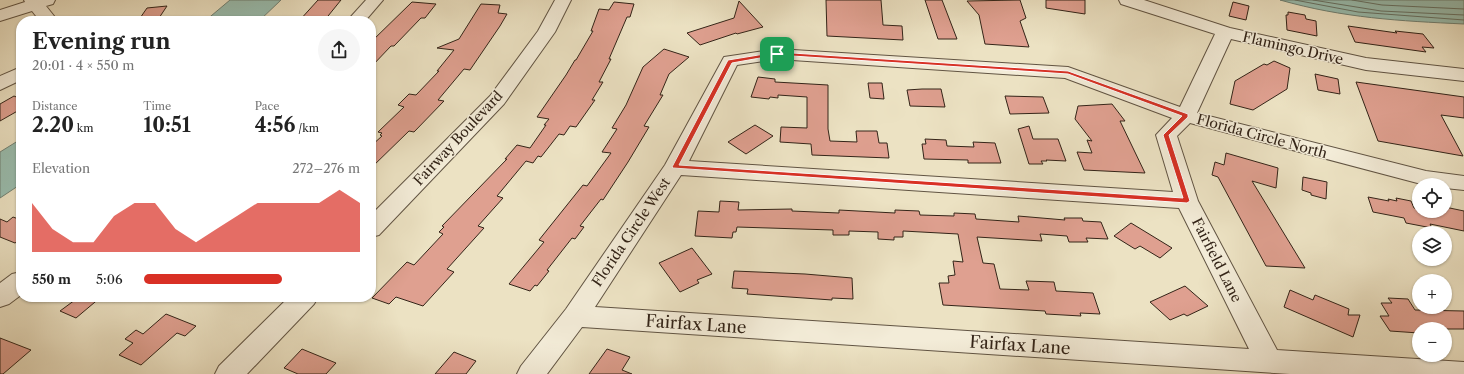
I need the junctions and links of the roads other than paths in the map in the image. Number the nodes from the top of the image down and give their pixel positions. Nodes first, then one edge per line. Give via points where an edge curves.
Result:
1 (376, 0) edge
2 (563, 0) edge
3 (1127, 0) edge
4 (38, 1) edge
5 (0, 16) edge
6 (47, 16) edge
7 (361, 16) edge
8 (1225, 32) junction
9 (730, 61) joint
10 (1464, 75) edge
11 (16, 76) edge
12 (0, 84) edge
13 (1186, 116) junction
14 (675, 167) junction
15 (1464, 183) edge
16 (1187, 201) junction
17 (376, 224) edge
18 (16, 285) edge
19 (0, 296) edge
20 (299, 302) edge
21 (575, 316) junction
22 (1268, 360) junction
23 (229, 374) edge
24 (531, 374) edge
25 (1464, 374) edge

1 - 7 street
2 - 17 street, Fairway Boulevard via 546,32 498,100
3 - 8 street, Flamingo Drive
4 - 5 street
4 - 6 street
8 - 10 street, Flamingo Drive via 1366,64
8 - 13 street, Fairfield Lane
9 - 13 street, Florida Circle North via 777,54 1068,73
9 - 14 street, Florida Circle West
11 - 12 street
13 - 15 street, Florida Circle North via 1426,178
13 - 16 street, Fairfield Lane via 1166,135
14 - 16 street
14 - 21 street, Florida Circle West
16 - 22 street, Fairfield Lane
18 - 19 street
20 - 23 street
21 - 22 street, Fairfax Lane
21 - 24 street, Florida Circle West
22 - 25 street, Fairfax Lane

